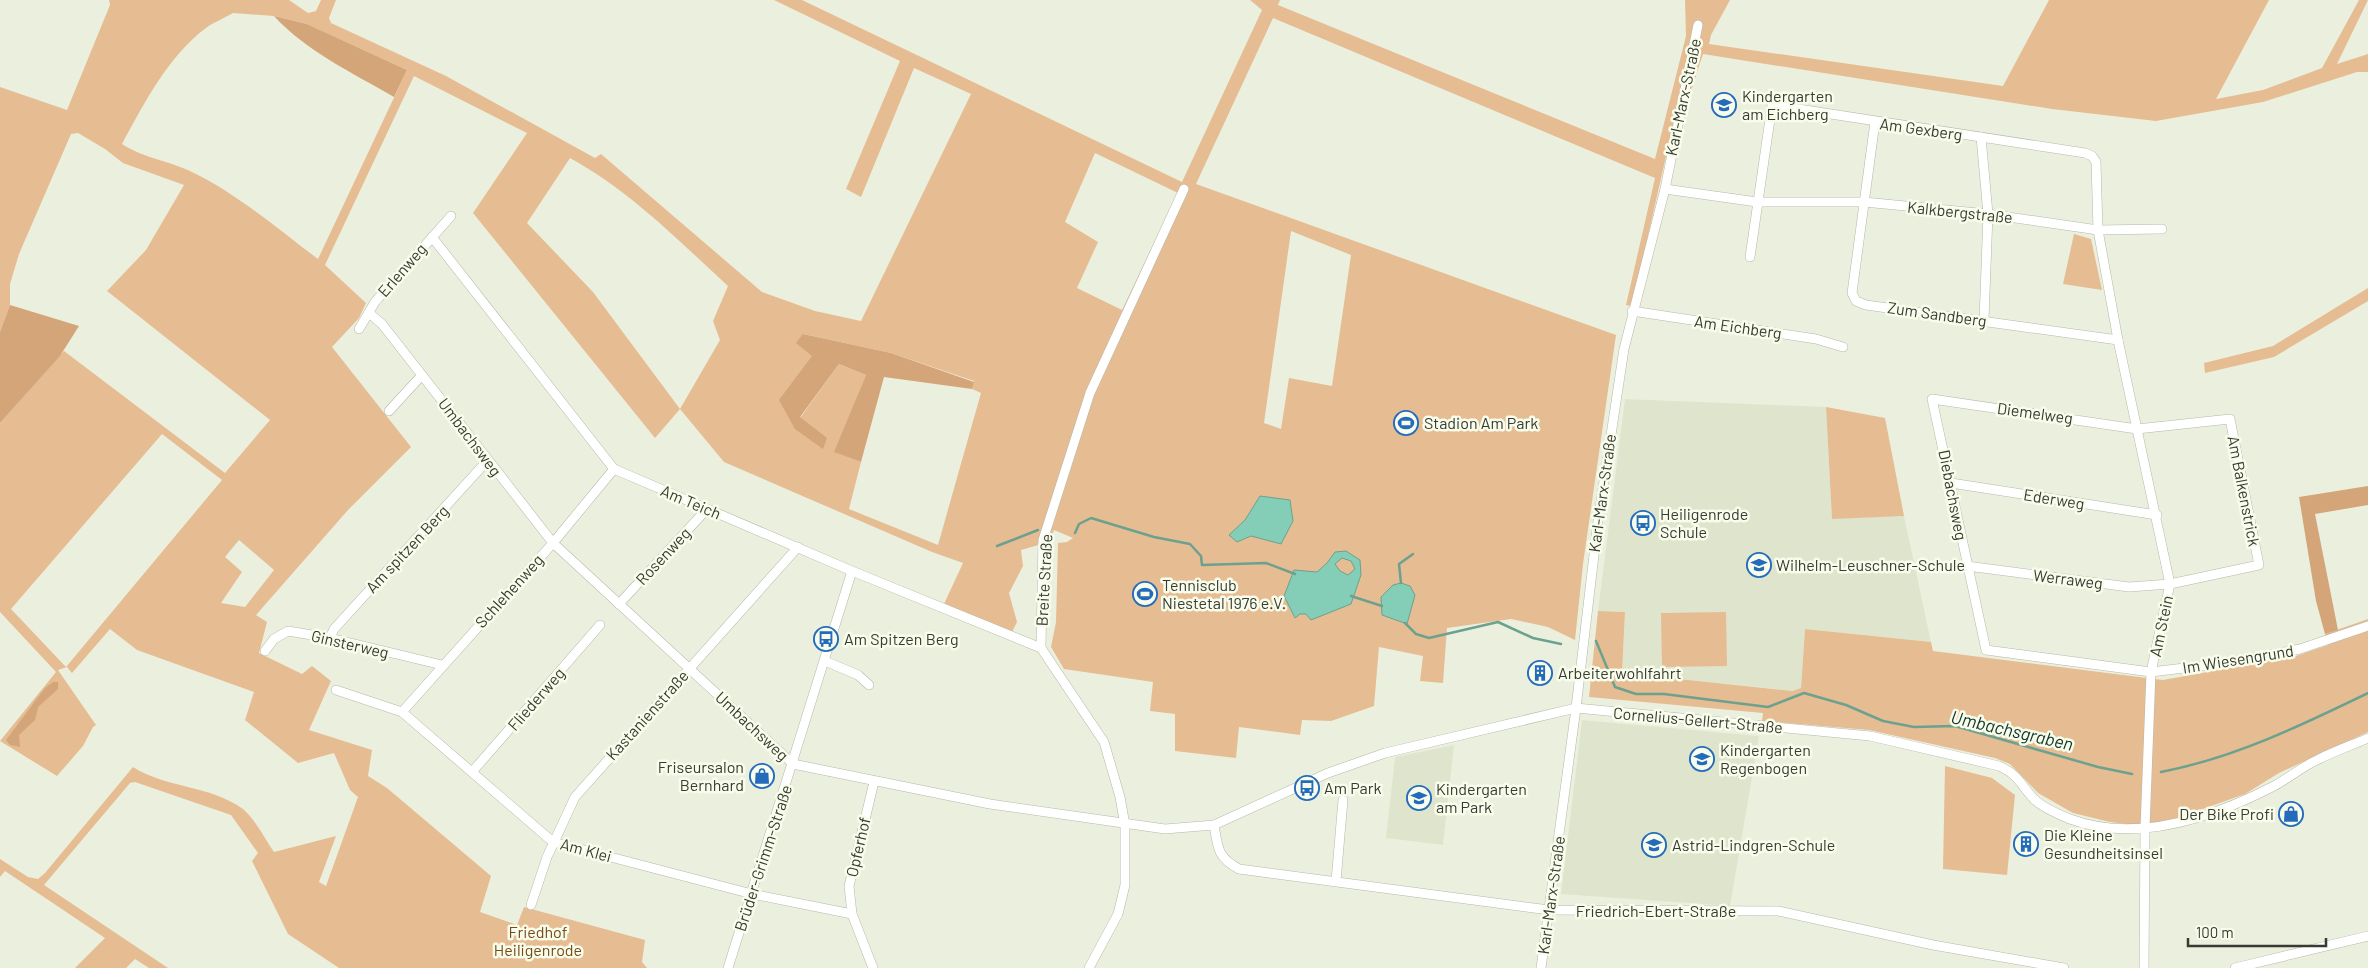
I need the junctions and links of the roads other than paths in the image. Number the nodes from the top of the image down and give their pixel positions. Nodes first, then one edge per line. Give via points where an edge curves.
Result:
1 (1698, 25) dead end
2 (1875, 122) junction
3 (1981, 137) junction
4 (1184, 189) dead end
5 (1665, 189) junction
6 (1757, 202) junction
7 (1864, 202) junction
8 (1988, 214) junction
9 (451, 216) dead end
10 (2162, 229) dead end
11 (2098, 230) junction
12 (432, 237) junction
13 (1750, 257) dead end
14 (1632, 311) junction
15 (369, 313) junction
16 (1984, 320) junction
17 (359, 328) dead end
18 (2118, 340) junction
19 (1843, 347) dead end
20 (422, 375) junction
21 (1932, 399) joint
22 (389, 411) dead end
23 (2137, 429) junction
24 (488, 461) junction
25 (614, 469) junction
26 (1951, 483) junction
27 (707, 509) junction
28 (2157, 515) junction
29 (553, 543) junction
30 (798, 547) junction
31 (1967, 566) junction
32 (852, 571) junction
33 (2170, 584) junction
34 (619, 604) junction
35 (600, 625) dead end
36 (2368, 626) edge
37 (330, 638) junction
38 (1041, 648) junction
39 (1986, 650) joint
40 (265, 651) dead end
41 (825, 661) junction
42 (442, 665) junction
43 (690, 668) junction
44 (2151, 672) junction
45 (869, 685) dead end
46 (336, 690) dead end
47 (1576, 708) junction
48 (402, 712) junction
49 (2368, 738) edge
50 (793, 764) junction
51 (472, 772) junction
52 (874, 782) junction
53 (1343, 800) dead end
54 (1124, 824) junction
55 (1214, 825) junction
56 (2144, 828) junction
57 (553, 842) junction
58 (1336, 881) junction
59 (752, 894) junction
60 (531, 905) dead end
61 (1549, 910) junction
62 (852, 914) junction
63 (2368, 936) edge
64 (728, 968) edge
65 (873, 968) edge
66 (1089, 968) edge
67 (1541, 968) edge
68 (2064, 968) edge
69 (2144, 968) edge
70 (2235, 968) edge

1 - 5 street, Karl-Marx-Straße
2 - 3 street, Am Gexberg
2 - 6 street, Am Gexberg via 1772,106
2 - 7 street
3 - 8 street
3 - 11 street, Am Gexberg via 2092,156 2098,169
4 - 38 street, Breite Straße via 1090,393 1072,442 1043,540
5 - 6 street, Kalkbergstraße
5 - 14 street, Karl-Marx-Straße
6 - 7 street, Kalkbergstraße
6 - 13 street
7 - 8 street, Kalkbergstraße
7 - 16 street, Zum Sandberg via 1852,293 1856,301
8 - 11 street, Kalkbergstraße
8 - 16 street
9 - 12 street, Erlenweg
10 - 11 street, Kalkbergstraße
11 - 18 street, Am Stein
12 - 15 street, Erlenweg
12 - 25 street, Am Teich
14 - 19 street, Am Eichberg via 1816,339
14 - 47 street, Karl-Marx-Straße via 1599,512
15 - 17 street, Erlenweg
15 - 20 street, Umbachsweg via 382,324
16 - 18 street, Zum Sandberg
18 - 23 street, Am Stein
20 - 22 street
20 - 24 street, Umbachsweg
21 - 23 street, Diemelweg
21 - 26 street, Diebachsweg
23 - 28 street, Am Stein
23 - 33 street, Am Balkenstrick via 2230,419 2259,565
24 - 29 street, Umbachsweg
24 - 37 street, Am spitzen Berg via 334,629
25 - 27 street, Am Teich
25 - 29 street, Schlehenweg
26 - 28 street, Ederweg
26 - 31 street, Diebachsweg
27 - 30 street, Am Teich
27 - 34 street, Rosenweg
28 - 33 street, Am Stein
29 - 34 street, Umbachsweg
29 - 42 street, Schlehenweg
30 - 32 street, Am Teich
30 - 43 street, Kastanienstraße
31 - 33 street, Werraweg via 2129,587
31 - 39 street, Diebachsweg
32 - 38 street, Am Teich
32 - 41 street, Brüder-Grimm-Straße
33 - 44 street, Am Stein
34 - 43 street, Umbachsweg
35 - 51 street, Fliederweg
36 - 44 street, Im Wiesengrund via 2300,649 2226,663
37 - 40 street, Ginsterweg via 288,631 274,639
37 - 42 street, Ginsterweg
38 - 54 street, Breite Straße via 1104,742
39 - 44 street, Im Wiesengrund
41 - 45 street via 858,675
41 - 50 street, Brüder-Grimm-Straße
42 - 48 street, Schlehenweg
43 - 50 street, Umbachsweg
43 - 57 street, Kastanienstraße via 575,797
44 - 56 street, Am Stein
46 - 48 street, Am Klei
47 - 55 street, Cornelius-Gellert-Straße via 1357,762
47 - 56 street, Cornelius-Gellert-Straße via 1898,742 1999,766 2013,773 2035,801 2070,819 2108,829
47 - 61 street, Karl-Marx-Straße
48 - 51 street, Am Klei
49 - 56 street, Cornelius-Gellert-Straße via 2318,759 2276,785 2230,807
50 - 52 street, Umbachsweg
50 - 59 street, Brüder-Grimm-Straße
51 - 57 street, Am Klei
52 - 54 street, Umbachsweg
52 - 62 street, Opferhof via 849,886
53 - 58 street
54 - 55 street, Umbachsweg via 1165,829
54 - 66 street, Breite Straße via 1125,885 1118,914
55 - 58 street, Friedrich-Ebert-Straße via 1218,847 1225,861 1239,869
56 - 69 street, Am Stein
57 - 59 street, Am Klei
57 - 60 street, Kastanienstraße
58 - 61 street, Friedrich-Ebert-Straße
59 - 62 street, Am Klei
59 - 64 street, Brüder-Grimm-Straße
61 - 67 street, Karl-Marx-Straße
61 - 68 street, Friedrich-Ebert-Straße via 1778,911 1933,945
62 - 65 street, Opferhof
63 - 70 street

